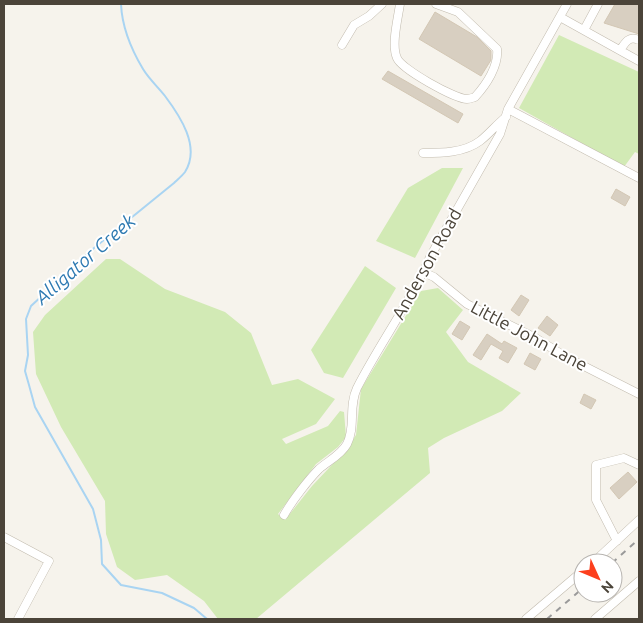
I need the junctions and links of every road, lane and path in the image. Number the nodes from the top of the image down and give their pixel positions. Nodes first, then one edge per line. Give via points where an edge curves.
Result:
1 (382, 4) edge
2 (400, 4) edge
3 (436, 4) edge
4 (567, 4) edge
5 (598, 4) edge
6 (560, 17) junction
7 (584, 30) junction
8 (636, 39) dead end
9 (342, 45) dead end
10 (620, 50) junction
11 (639, 61) edge
12 (507, 113) junction
13 (423, 154) dead end
14 (639, 178) edge
15 (424, 272) junction
16 (639, 394) edge
17 (639, 465) edge
18 (284, 515) dead end
19 (639, 520) edge
20 (4, 537) edge
21 (617, 541) junction
22 (604, 553) edge
23 (573, 579) edge
24 (639, 580) edge
25 (623, 591) edge
26 (610, 603) edge
27 (18, 619) edge
28 (526, 619) edge
29 (595, 619) edge

1 - 9 street via 354,25
2 - 3 street via 395,47 401,65 450,93 465,99 475,97 495,67 497,49 458,12
4 - 6 street, Anderson Road
5 - 7 street
6 - 7 street
6 - 12 street, Anderson Road
7 - 10 street
8 - 10 street via 628,39
10 - 11 street
12 - 13 street via 480,141 468,147 448,153
12 - 14 street
12 - 15 street, Anderson Road via 500,134
15 - 16 street, Little John Lane via 467,304
15 - 18 street, Anderson Road via 358,388 351,405 348,443 317,471
17 - 21 street via 624,458 596,464 596,500
19 - 21 street
20 - 27 street via 49,561
21 - 22 street
23 - 28 street
24 - 25 street
26 - 29 street

